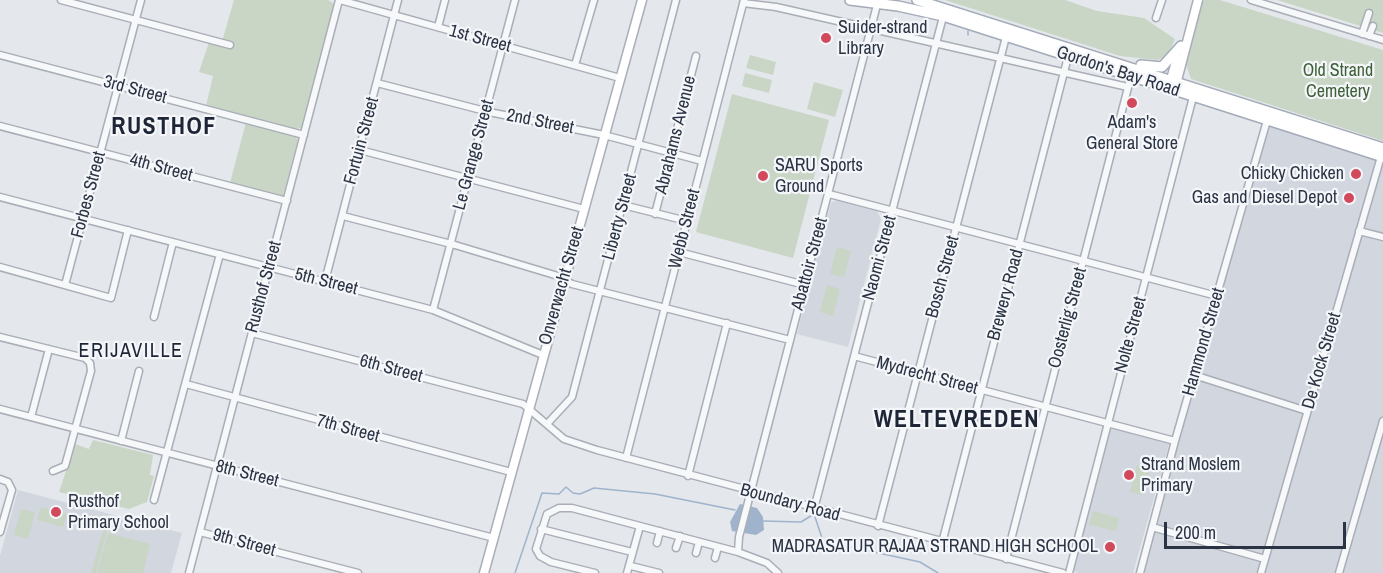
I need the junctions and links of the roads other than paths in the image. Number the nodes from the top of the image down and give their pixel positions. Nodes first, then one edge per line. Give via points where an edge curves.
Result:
1 (61, 0) edge
2 (141, 0) edge
3 (340, 0) edge
4 (398, 0) edge
5 (445, 0) edge
6 (516, 0) edge
7 (594, 0) edge
8 (642, 0) edge
9 (676, 0) edge
10 (850, 0) edge
11 (916, 0) edge
12 (1162, 0) edge
13 (1192, 0) edge
14 (1198, 0) edge
15 (1251, 0) edge
16 (743, 1) edge
17 (878, 1) edge
18 (945, 12) junction
19 (1369, 13) dead end
20 (394, 15) junction
21 (1156, 18) dead end
22 (136, 20) junction
23 (1372, 26) dead end
24 (438, 27) junction
25 (872, 28) junction
26 (1007, 32) junction
27 (1362, 34) junction
28 (1370, 36) junction
29 (1383, 40) edge
30 (936, 43) junction
31 (230, 45) dead end
32 (503, 45) junction
33 (1181, 46) junction
34 (1069, 52) junction
35 (0, 55) edge
36 (696, 56) dead end
37 (1000, 58) junction
38 (576, 65) junction
39 (1126, 65) junction
40 (1064, 72) junction
41 (1131, 76) junction
42 (620, 78) junction
43 (377, 83) junction
44 (1173, 85) junction
45 (118, 86) junction
46 (1128, 87) junction
47 (1193, 97) junction
48 (485, 111) junction
49 (1268, 116) junction
50 (0, 126) edge
51 (304, 135) junction
52 (604, 135) junction
53 (639, 145) junction
54 (360, 150) junction
55 (100, 152) junction
56 (671, 153) junction
57 (1382, 153) edge
58 (702, 161) junction
59 (468, 177) junction
60 (828, 194) junction
61 (0, 197) edge
62 (287, 201) junction
63 (623, 205) junction
64 (584, 209) junction
65 (892, 210) junction
66 (655, 214) junction
67 (343, 216) junction
68 (83, 219) junction
69 (687, 221) junction
70 (956, 227) junction
71 (128, 230) junction
72 (1359, 231) junction
73 (1383, 237) edge
74 (173, 242) junction
75 (450, 244) junction
76 (1019, 244) junction
77 (679, 252) junction
78 (220, 254) junction
79 (1083, 260) junction
80 (0, 267) edge
81 (269, 267) junction
82 (1146, 277) junction
83 (564, 280) junction
84 (325, 281) junction
85 (65, 285) junction
86 (805, 285) junction
87 (600, 291) junction
88 (1217, 296) junction
89 (664, 307) junction
90 (434, 310) junction
91 (154, 317) dead end
92 (727, 323) junction
93 (252, 333) junction
94 (0, 336) edge
95 (790, 340) junction
96 (49, 349) junction
97 (543, 355) junction
98 (854, 356) junction
99 (139, 371) dead end
100 (918, 374) junction
101 (1194, 375) junction
102 (186, 384) junction
103 (981, 390) junction
104 (235, 399) junction
105 (1045, 406) junction
106 (0, 409) edge
107 (528, 409) junction
108 (1307, 411) junction
109 (31, 417) junction
110 (1383, 421) edge
111 (1108, 423) junction
112 (547, 424) junction
113 (75, 430) junction
114 (121, 441) junction
115 (1175, 441) junction
116 (167, 454) junction
117 (626, 458) junction
118 (217, 466) junction
119 (54, 471) dead end
120 (511, 472) junction
121 (688, 476) junction
122 (0, 479) edge
123 (751, 492) junction
124 (154, 500) dead end
125 (814, 509) junction
126 (640, 526) junction
127 (878, 526) junction
128 (1152, 527) junction
129 (541, 529) junction
130 (660, 531) junction
131 (0, 532) edge
132 (200, 532) junction
133 (680, 536) junction
134 (494, 538) junction
135 (699, 542) junction
136 (657, 543) dead end
137 (942, 543) junction
138 (718, 547) junction
139 (676, 548) dead end
140 (632, 552) junction
141 (738, 552) junction
142 (696, 553) dead end
143 (715, 558) dead end
144 (1006, 559) junction
145 (1265, 559) junction
146 (631, 566) junction
147 (189, 573) edge
148 (358, 573) edge
149 (484, 573) edge
150 (595, 573) edge
151 (627, 573) edge
152 (657, 573) edge
153 (778, 573) edge
154 (1063, 573) edge
155 (1069, 573) edge
156 (1140, 573) edge
157 (1261, 573) edge
158 (1339, 573) edge

1 - 22 street
2 - 22 street, Forbes Street
3 - 20 street, 1st Street
3 - 51 street, Rusthof Street
4 - 20 street, Fortuin Street
5 - 24 street
6 - 32 street, Le Grange Street
7 - 38 street
8 - 42 street, Onverwacht Street
9 - 53 street, Liberty Street
10 - 17 main road, Gordon's Bay Road
11 - 18 main road, Gordon's Bay Road
12 - 21 street
13 - 33 street
14 - 44 street
15 - 27 street
16 - 25 street
16 - 58 street, Webb Street
17 - 18 main road, Gordon's Bay Road
17 - 25 street, Abattoir Street
18 - 26 main road, Gordon's Bay Road
18 - 30 street, Naomi Street
19 - 27 street
20 - 24 street, 1st Street
20 - 43 street, Fortuin Street
22 - 31 street
22 - 45 street, Forbes Street
23 - 28 street
24 - 32 street, 1st Street
25 - 30 street
25 - 60 street, Abattoir Street
26 - 34 main road, Gordon's Bay Road
26 - 37 street, Bosch Street
27 - 28 street
28 - 29 street
30 - 37 street
30 - 65 street, Naomi Street
32 - 38 street, 1st Street
32 - 48 street, Le Grange Street
33 - 39 main road via 1162,66
33 - 44 street
34 - 39 main road, Gordon's Bay Road
34 - 40 street, Brewery Road
34 - 41 main road, Gordon's Bay Road
35 - 45 street, 3rd Street
36 - 56 street, Abrahams Avenue
37 - 40 street
37 - 70 street, Bosch Street
38 - 42 street, 1st Street
39 - 44 main road, Gordon's Bay Road
40 - 46 street
40 - 76 street, Brewery Road
41 - 44 main road, Gordon's Bay Road
41 - 46 street, Oosterlig Street
42 - 52 street, Onverwacht Street
43 - 48 street, 2nd Street
43 - 54 street, Fortuin Street
44 - 47 main road, Gordon's Bay Road
44 - 49 main road, Gordon's Bay Road
45 - 51 street, 3rd Street
45 - 55 street, Forbes Street
46 - 79 street, Oosterlig Street
47 - 49 main road, Gordon's Bay Road
47 - 82 street, Nolte Street
48 - 52 street, 2nd Street
48 - 59 street, Le Grange Street
49 - 57 main road, Gordon's Bay Road
49 - 88 street, Hammond Street
50 - 55 street, 4th Street
51 - 62 street, Rusthof Street
52 - 53 street, 2nd Street
52 - 64 street, Onverwacht Street
53 - 56 street, 2nd Street
53 - 63 street, Liberty Street
54 - 59 street
54 - 67 street, Fortuin Street
55 - 62 street, 4th Street
55 - 68 street, Forbes Street
56 - 58 street, 2nd Street
56 - 66 street, Abrahams Avenue
57 - 72 street, De Kock Street
58 - 69 street, Webb Street
59 - 64 street
59 - 75 street, Le Grange Street
60 - 65 street
60 - 86 street, Abattoir Street
61 - 68 street, 5th Street
62 - 81 street, Rusthof Street
63 - 66 street
63 - 87 street, Liberty Street
64 - 83 street, Onverwacht Street
65 - 70 street
65 - 98 street, Naomi Street
66 - 69 street
67 - 75 street
67 - 84 street, Fortuin Street
68 - 71 street, 5th Street
68 - 85 street, Forbes Street
69 - 77 street, Webb Street
70 - 76 street
70 - 100 street, Bosch Street
71 - 74 street, 5th Street
71 - 85 street via 111,298
72 - 73 street
72 - 108 street, De Kock Street
74 - 78 street, 5th Street
74 - 91 street
75 - 83 street
75 - 90 street, Le Grange Street
76 - 79 street
76 - 103 street, Brewery Road
77 - 86 street
77 - 89 street, Webb Street
78 - 81 street, 5th Street
78 - 102 street
79 - 82 street
79 - 105 street, Oosterlig Street
80 - 85 street
81 - 84 street, 5th Street
81 - 93 street, Rusthof Street
82 - 88 street
82 - 111 street, Nolte Street
83 - 87 street
83 - 97 street, Onverwacht Street
84 - 90 street, 5th Street
86 - 95 street, Abattoir Street
87 - 89 street
87 - 112 street, Liberty Street via 571,399
88 - 101 street, Hammond Street
89 - 92 street
89 - 117 street, Webb Street
90 - 97 street, 5th Street
92 - 95 street
92 - 121 street
93 - 104 street, Rusthof Street
93 - 107 street, 6th Street via 511,401
94 - 96 street
95 - 123 street, Abattoir Street
96 - 109 street
96 - 113 street via 85,358 90,363
97 - 107 street, Onverwacht Street
98 - 100 street, Mydrecht Street
98 - 125 street, Naomi Street
99 - 114 street
100 - 103 street, Mydrecht Street
100 - 127 street, Bosch Street
101 - 108 street
101 - 115 street, Hammond Street
102 - 104 street, 7th Street
102 - 116 street
103 - 105 street, Mydrecht Street
103 - 137 street, Brewery Road
104 - 118 street, Rusthof Street
104 - 120 street, 7th Street
105 - 111 street, Mydrecht Street
105 - 144 street, Oosterlig Street
106 - 109 street, 8th Street
107 - 112 street, Boundary Road
107 - 120 street, Onverwacht Street
108 - 145 street, De Kock Street
109 - 113 street, 8th Street
110 - 158 street
111 - 115 street, Mydrecht Street
111 - 155 street, Nolte Street
112 - 117 street, Boundary Road via 570,442
113 - 114 street, 8th Street
113 - 119 street via 65,466
114 - 116 street, 8th Street
115 - 128 street, Hammond Street
116 - 118 street, 8th Street
116 - 124 street
117 - 121 street, Boundary Road
118 - 132 street, Rusthof Street
118 - 134 street, 8th Street
120 - 134 street, Onverwacht Street
121 - 123 street, Boundary Road
122 - 131 street via 10,485 11,496
123 - 125 street, Boundary Road
123 - 141 street, Abattoir Street
125 - 127 street, Boundary Road
126 - 129 street via 564,507 547,514
126 - 130 street
126 - 140 street
127 - 137 street, Boundary Road
128 - 145 street
128 - 156 street, Hammond Street
129 - 140 street
129 - 150 street via 537,549 542,558
130 - 133 street
130 - 136 street
132 - 147 street, Rusthof Street
132 - 148 street, 9th Street
133 - 135 street
133 - 139 street
134 - 149 street, Onverwacht Street
135 - 138 street
135 - 142 street
137 - 144 street, Boundary Road
138 - 141 street
138 - 143 street
140 - 146 street
141 - 153 street via 767,563
144 - 154 street, Boundary Road
145 - 157 street, De Kock Street
146 - 151 street
146 - 152 street

